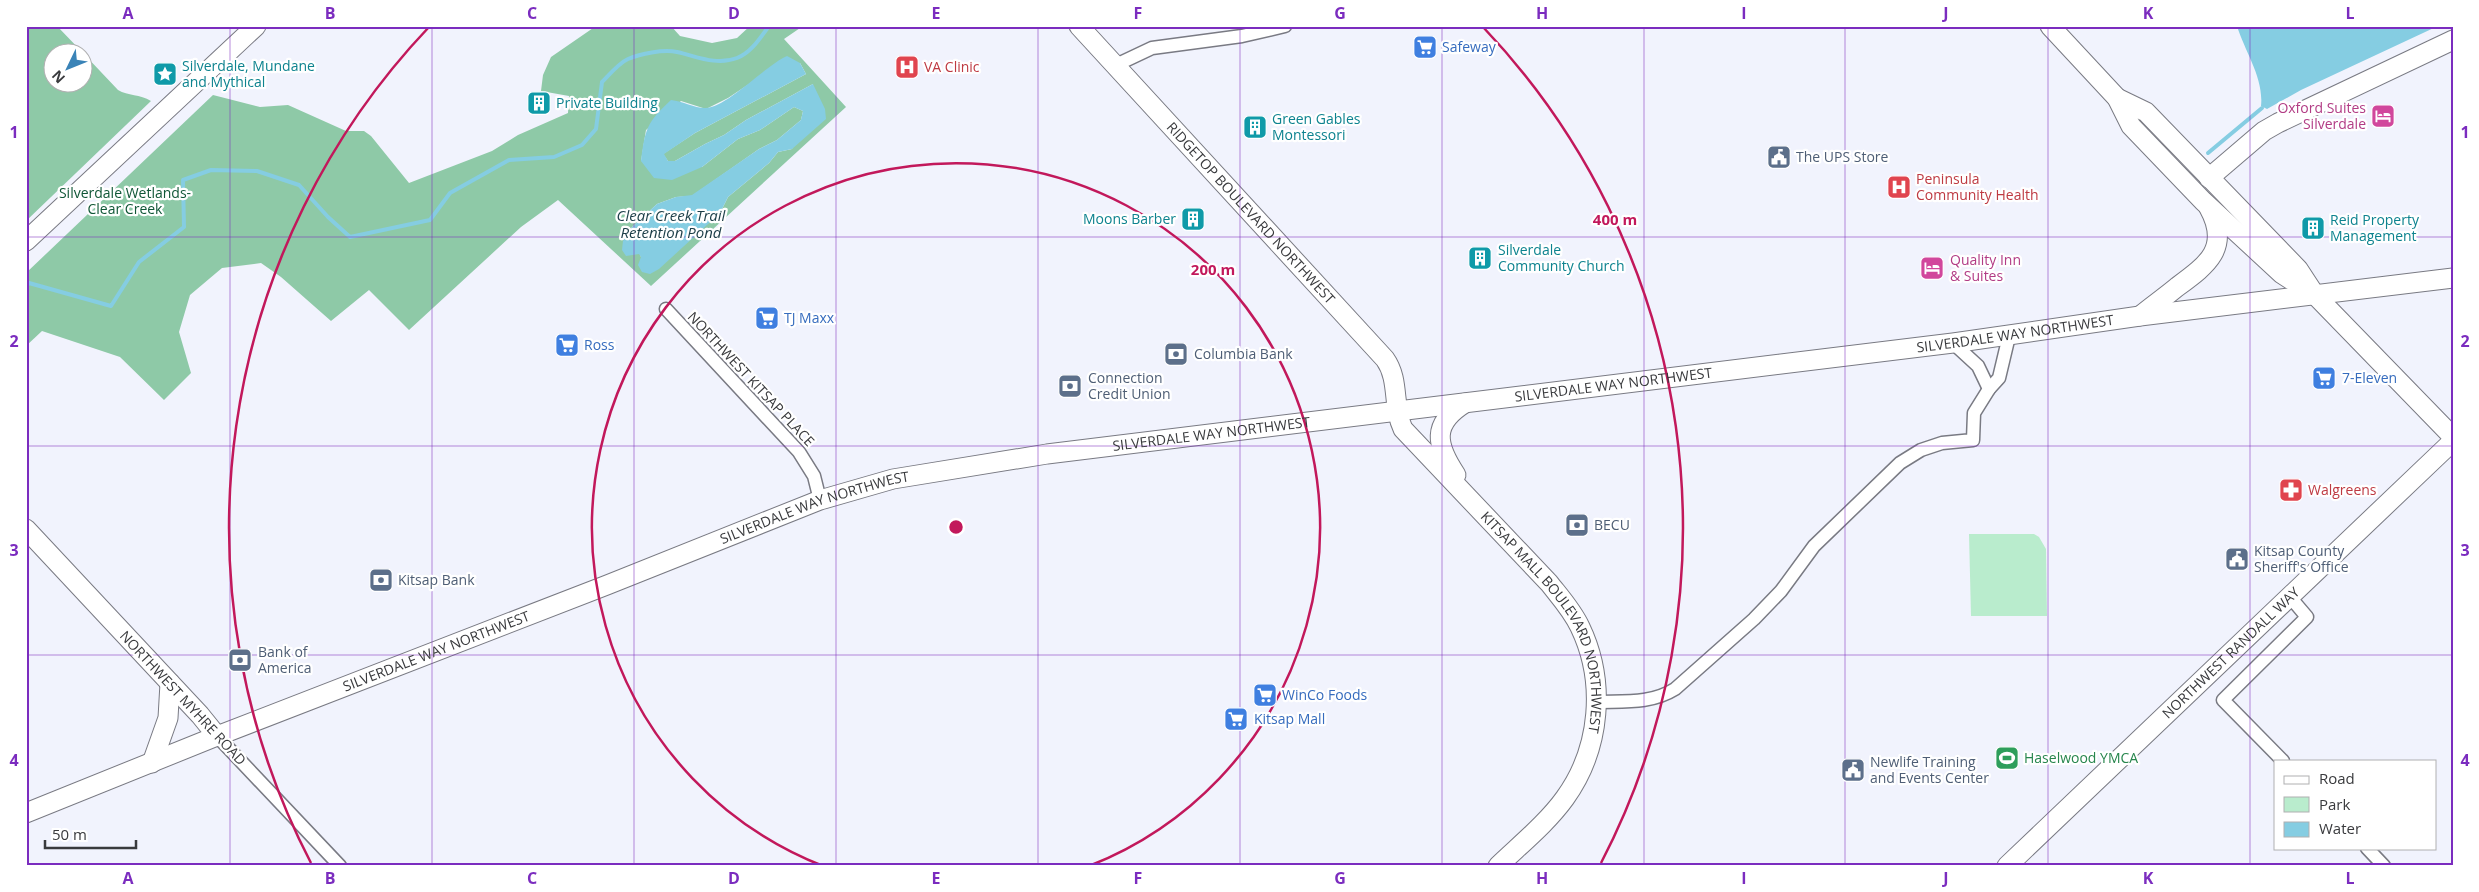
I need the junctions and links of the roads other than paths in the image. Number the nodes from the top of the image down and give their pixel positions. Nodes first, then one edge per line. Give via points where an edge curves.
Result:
1 (256, 26) edge
2 (1079, 26) edge
3 (1285, 26) edge
4 (2050, 26) edge
5 (2453, 40) edge
6 (1116, 65) junction
7 (2117, 98) junction
8 (2172, 169) junction
9 (2209, 178) junction
10 (2203, 201) junction
11 (26, 241) edge
12 (2453, 278) edge
13 (2315, 295) junction
14 (666, 309) dead end
15 (2140, 316) junction
16 (2009, 336) junction
17 (1953, 343) junction
18 (1989, 389) junction
19 (1465, 403) junction
20 (1397, 411) junction
21 (2453, 439) edge
22 (820, 500) junction
23 (1475, 506) junction
24 (26, 529) edge
25 (2290, 597) junction
26 (170, 683) junction
27 (1597, 702) junction
28 (216, 736) junction
29 (2282, 760) edge
30 (152, 763) junction
31 (26, 813) edge
32 (2369, 850) edge
33 (340, 866) edge
34 (1498, 866) edge
35 (2007, 866) edge
36 (2384, 866) edge

1 - 11 main road
2 - 6 main road, RIDGETOP BOULEVARD NORTHWEST
3 - 6 street via 1242,36 1152,48
4 - 7 main road
5 - 9 main road via 2278,122
6 - 20 main road, RIDGETOP BOULEVARD NORTHWEST via 1385,359 1394,374
7 - 8 main road via 2131,126
7 - 9 main road via 2146,112
8 - 9 main road
8 - 10 main road
9 - 13 main road via 2298,269
10 - 13 main road via 2282,274
10 - 15 main road via 2215,224 2217,243 2213,256
12 - 13 main road, SILVERDALE WAY NORTHWEST
13 - 15 main road, SILVERDALE WAY NORTHWEST
13 - 21 main road
14 - 22 street, NORTHWEST KITSAP PLACE via 799,452 811,470
15 - 16 main road, SILVERDALE WAY NORTHWEST
16 - 17 main road, SILVERDALE WAY NORTHWEST
16 - 18 street via 1999,378
17 - 18 street via 1978,366
17 - 19 main road, SILVERDALE WAY NORTHWEST
18 - 27 street via 1974,413 1973,440 1935,445 1900,463 1814,546 1781,592 1688,680 1661,698
19 - 20 main road, SILVERDALE WAY NORTHWEST
19 - 23 main road via 1446,417 1441,430 1441,447
20 - 22 main road, SILVERDALE WAY NORTHWEST via 1027,456 918,474
20 - 23 main road, KITSAP MALL BOULEVARD NORTHWEST via 1406,434
21 - 25 main road, NORTHWEST RANDALL WAY
22 - 28 main road, SILVERDALE WAY NORTHWEST
23 - 27 main road, KITSAP MALL BOULEVARD NORTHWEST via 1571,612 1592,661
24 - 26 main road, NORTHWEST MYHRE ROAD
25 - 29 street via 2307,617 2223,700
25 - 35 main road, NORTHWEST RANDALL WAY
26 - 28 main road, NORTHWEST MYHRE ROAD
26 - 30 main road via 168,718
27 - 34 main road, KITSAP MALL BOULEVARD NORTHWEST via 1589,749 1577,779 1564,800
28 - 30 main road, SILVERDALE WAY NORTHWEST
28 - 33 street, NORTHWEST MYHRE ROAD
30 - 31 main road, SILVERDALE WAY NORTHWEST
32 - 36 street

